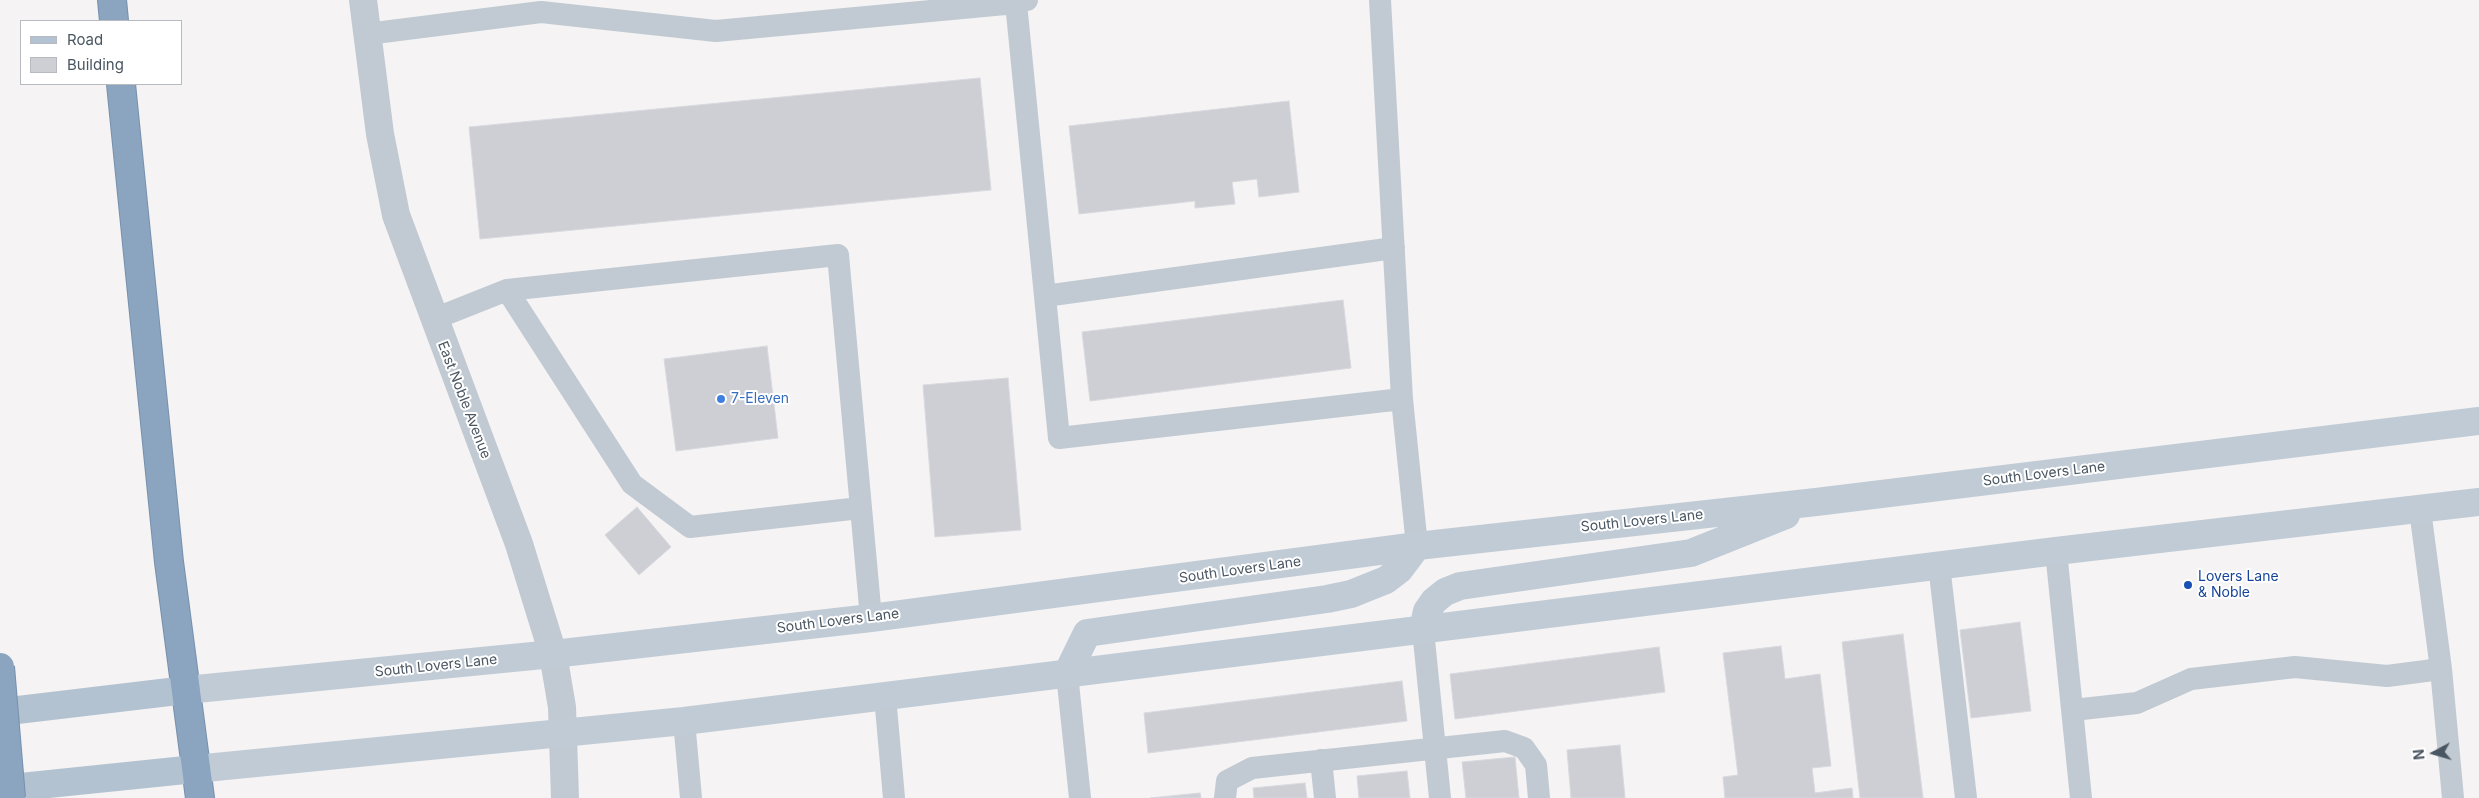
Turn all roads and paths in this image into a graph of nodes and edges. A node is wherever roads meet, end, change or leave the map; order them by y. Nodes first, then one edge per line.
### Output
1 (112, 0) edge
2 (363, 0) edge
3 (1380, 0) edge
4 (1022, 2) edge
5 (114, 20) edge
6 (368, 34) junction
7 (121, 85) edge
8 (1394, 248) junction
9 (507, 290) junction
10 (1045, 296) junction
11 (434, 319) junction
12 (1402, 398) junction
13 (2479, 421) edge
14 (1816, 502) junction
15 (2479, 502) edge
16 (860, 508) junction
17 (2420, 510) junction
18 (1417, 546) junction
19 (2056, 551) junction
20 (1939, 565) junction
21 (871, 618) junction
22 (1423, 630) junction
23 (554, 654) junction
24 (0, 667) edge
25 (2441, 669) junction
26 (1067, 674) junction
27 (186, 690) junction
28 (885, 696) junction
29 (2073, 710) junction
30 (0, 712) edge
31 (684, 721) junction
32 (564, 733) junction
33 (1436, 747) junction
34 (1321, 760) junction
35 (195, 769) junction
36 (0, 789) edge
37 (11, 798) edge
38 (200, 798) edge
39 (565, 798) edge
40 (691, 798) edge
41 (894, 798) edge
42 (1080, 798) edge
43 (1225, 798) edge
44 (1325, 798) edge
45 (1440, 798) edge
46 (1539, 798) edge
47 (1966, 798) edge
48 (2082, 798) edge
49 (2453, 798) edge

1 - 5 highway
2 - 6 street, East Noble Avenue
3 - 8 lane
4 - 6 lane
4 - 10 lane
6 - 11 street, East Noble Avenue
7 - 27 highway
8 - 10 lane
8 - 12 lane
9 - 11 lane
9 - 16 lane
9 - 16 lane
10 - 12 lane
11 - 23 street, East Noble Avenue
12 - 18 lane
13 - 14 main road, South Lovers Lane
14 - 18 main road, South Lovers Lane
14 - 22 main road
15 - 17 main road
16 - 21 lane
17 - 19 main road
17 - 25 lane
18 - 21 main road, South Lovers Lane
18 - 26 main road
19 - 20 main road
19 - 29 lane
20 - 22 main road
20 - 47 lane
21 - 23 main road, South Lovers Lane
22 - 26 main road
22 - 33 lane
23 - 27 main road, South Lovers Lane
23 - 32 street, East Noble Avenue
24 - 37 highway, bridge
25 - 29 lane
25 - 49 lane
26 - 28 main road
26 - 42 lane
27 - 30 main road, South Lovers Lane
27 - 35 highway
28 - 31 main road
28 - 41 lane
29 - 48 lane
31 - 32 main road
31 - 40 lane
32 - 35 main road
32 - 39 street, East Noble Avenue
33 - 34 lane
33 - 45 lane
33 - 46 lane
34 - 43 lane
34 - 44 lane
35 - 36 main road
35 - 38 highway

